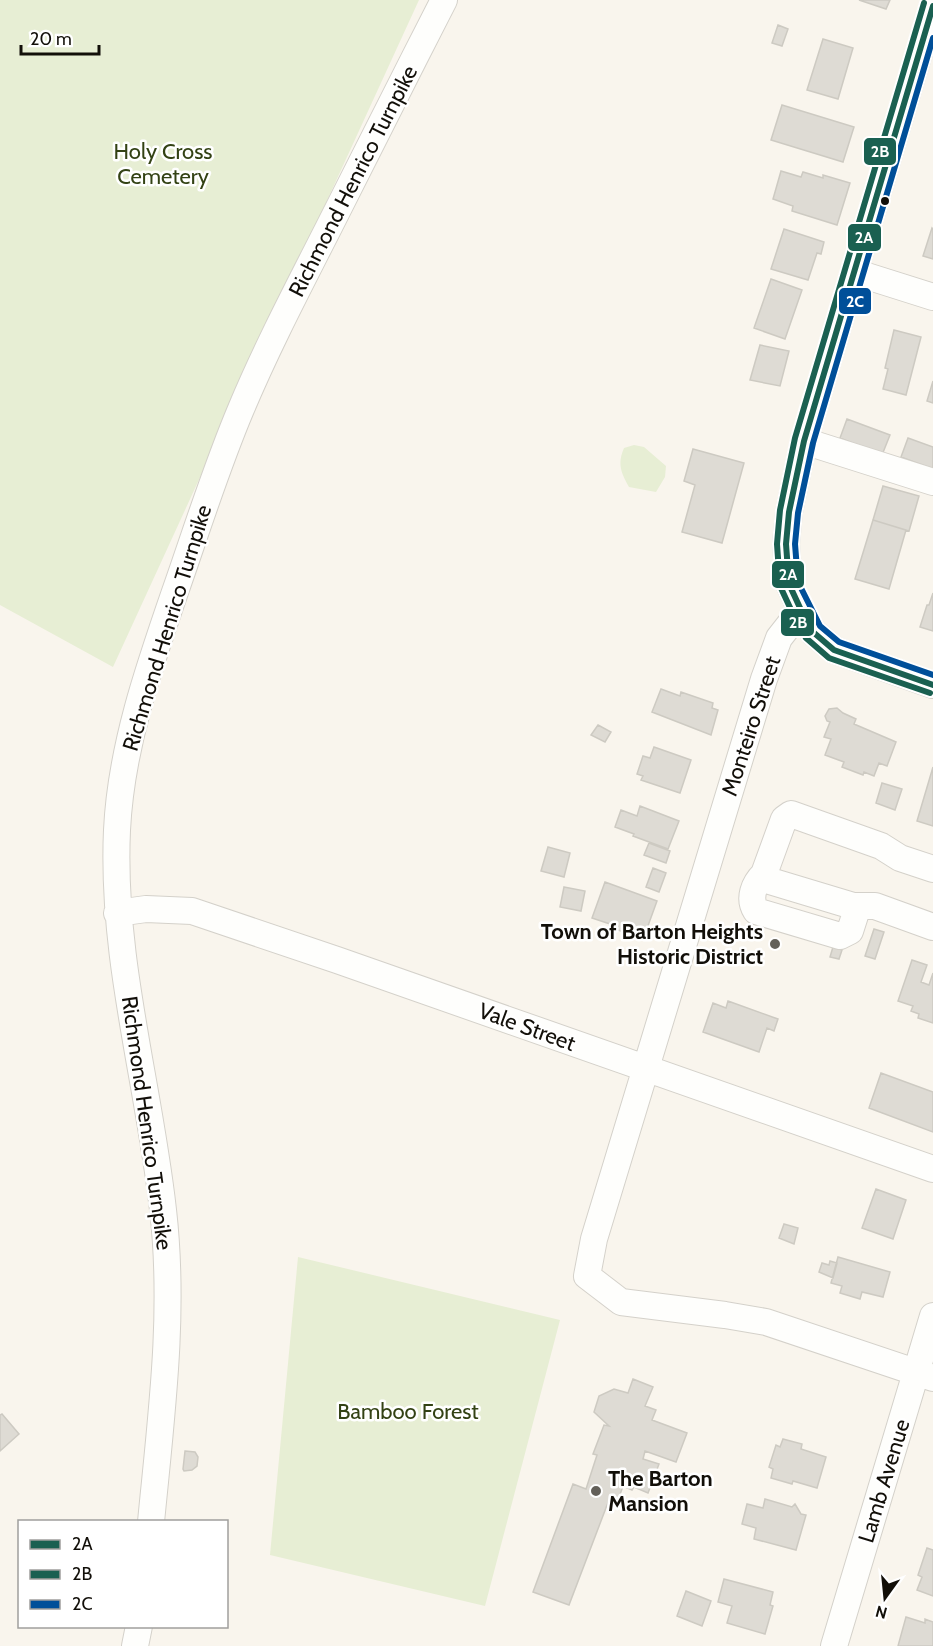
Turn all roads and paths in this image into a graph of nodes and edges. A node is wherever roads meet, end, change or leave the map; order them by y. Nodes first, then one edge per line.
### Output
1 (444, 0) edge
2 (933, 6) edge
3 (854, 272) junction
4 (933, 297) edge
5 (804, 441) junction
6 (933, 482) edge
7 (801, 610) junction
8 (933, 685) edge
9 (933, 869) edge
10 (764, 874) junction
11 (867, 906) junction
12 (117, 913) junction
13 (933, 927) edge
14 (645, 1069) junction
15 (933, 1169) edge
16 (933, 1316) edge
17 (925, 1376) edge
18 (151, 1520) edge
19 (139, 1628) edge
20 (135, 1646) edge
21 (834, 1646) edge

1 - 12 street, Richmond Henrico Turnpike
2 - 3 street
3 - 4 street
3 - 5 street
5 - 6 street
5 - 7 street
7 - 8 street
7 - 14 street, Monteiro Street
9 - 10 street
10 - 11 street
10 - 11 street
11 - 13 street
12 - 14 street, Vale Street
12 - 18 street, Richmond Henrico Turnpike
14 - 15 street, Vale Street
14 - 17 street, Monteiro Street
16 - 17 street, Lamb Avenue
17 - 21 street, Lamb Avenue
19 - 20 street

